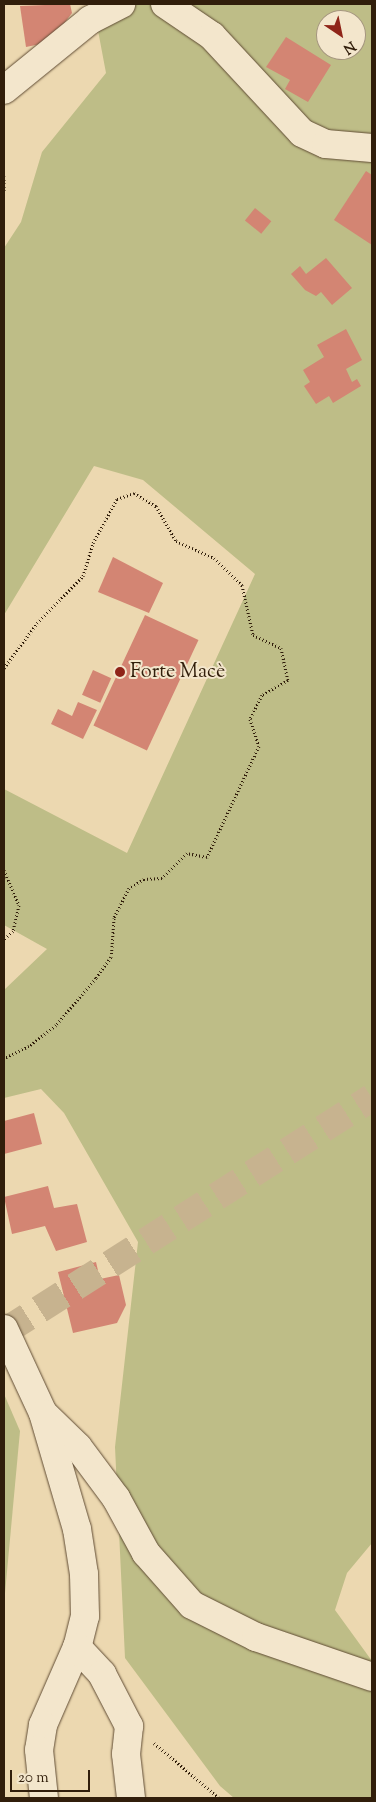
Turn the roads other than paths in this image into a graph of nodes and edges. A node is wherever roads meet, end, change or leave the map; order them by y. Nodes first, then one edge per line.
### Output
1 (121, 4) edge
2 (165, 4) edge
3 (4, 90) edge
4 (372, 148) edge
5 (4, 1329) edge
6 (43, 1413) junction
7 (77, 1647) junction
8 (372, 1676) edge
9 (44, 1798) edge
10 (131, 1798) edge

1 - 3 street
2 - 4 street
5 - 6 street
6 - 7 street
6 - 8 street
7 - 9 street
7 - 10 street

